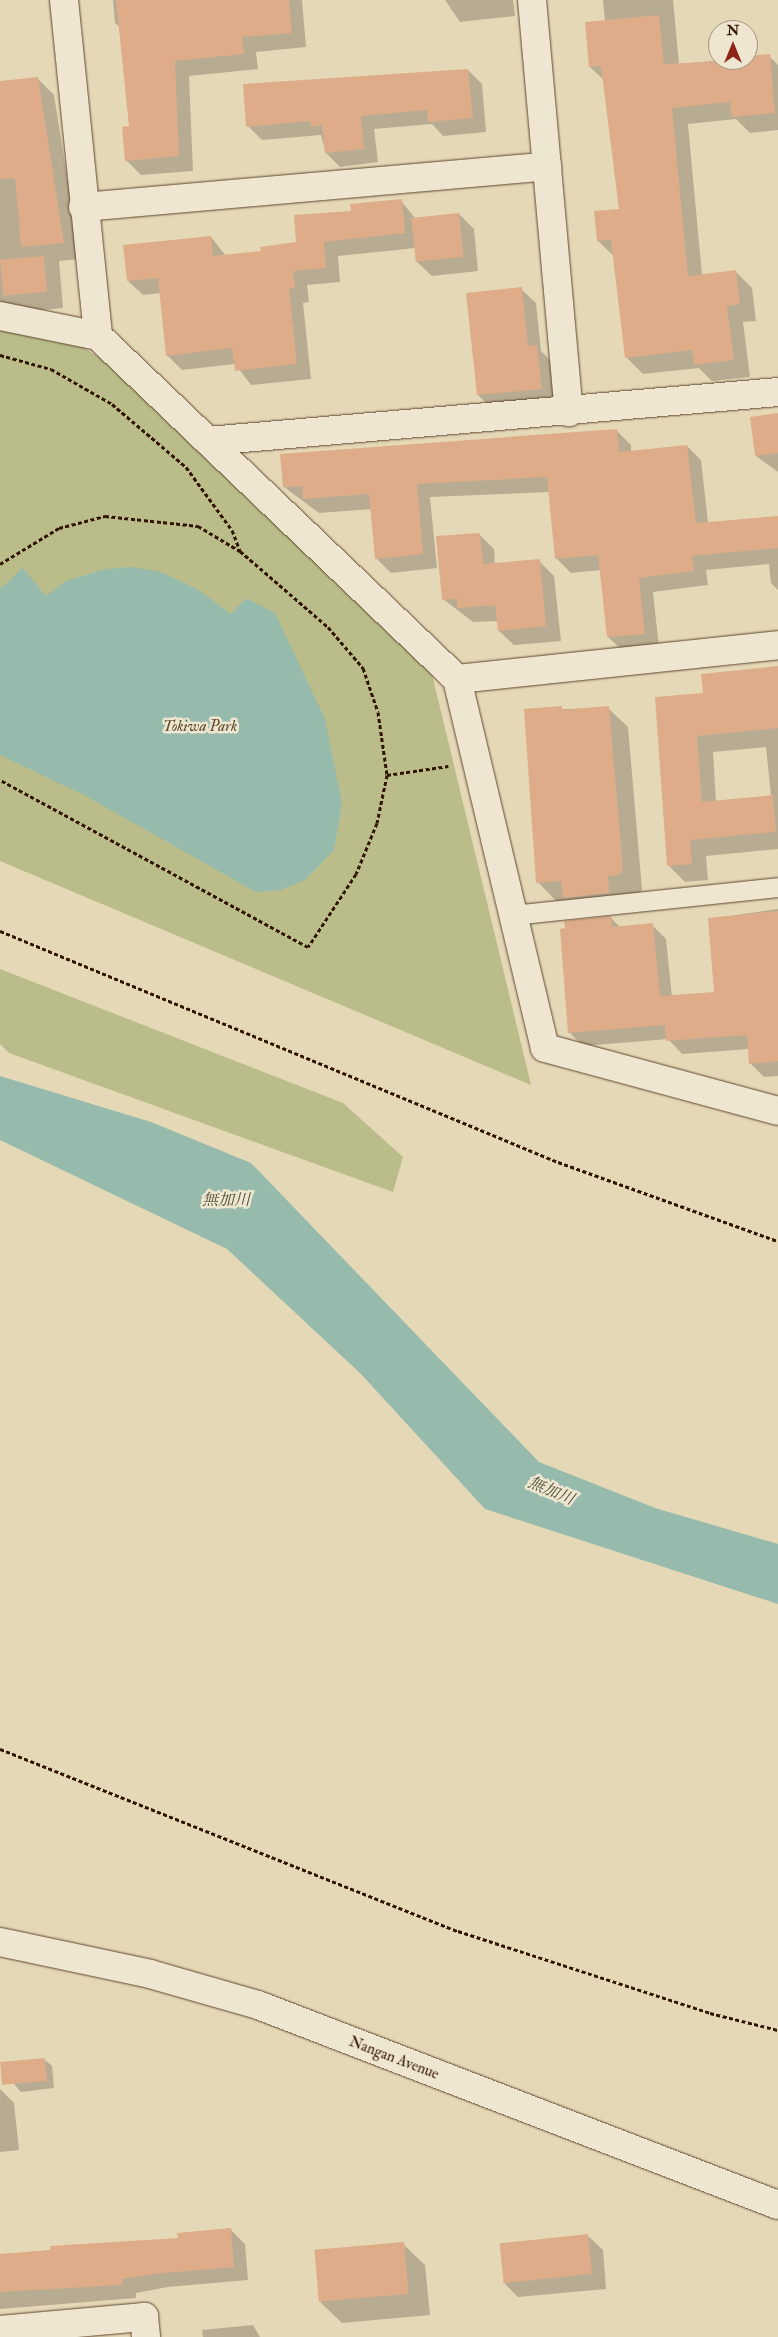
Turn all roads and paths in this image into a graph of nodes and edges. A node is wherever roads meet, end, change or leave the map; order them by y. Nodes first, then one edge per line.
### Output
1 (64, 0) edge
2 (532, 0) edge
3 (548, 166) junction
4 (83, 207) junction
5 (0, 316) edge
6 (98, 336) junction
7 (0, 355) edge
8 (778, 392) edge
9 (569, 412) junction
10 (208, 441) junction
11 (240, 551) junction
12 (0, 564) edge
13 (778, 645) edge
14 (457, 679) junction
15 (473, 762) junction
16 (387, 775) junction
17 (0, 780) edge
18 (778, 887) edge
19 (512, 915) junction
20 (0, 931) edge
21 (778, 1111) edge
22 (778, 1241) edge
23 (0, 1749) edge
24 (0, 1942) edge
25 (778, 2030) edge
26 (778, 2205) edge
27 (0, 2330) edge
28 (146, 2337) edge

1 - 4 street
2 - 3 street
3 - 4 street
3 - 9 street
4 - 6 street
5 - 6 street
6 - 10 street
7 - 11 path
8 - 9 street
9 - 10 street
10 - 14 street
11 - 12 path
11 - 16 path
13 - 14 street
14 - 15 street
15 - 16 path
15 - 19 street
16 - 17 path
18 - 19 lane
19 - 21 street
20 - 22 path
23 - 25 path
24 - 26 street, Nangan Avenue
27 - 28 street

